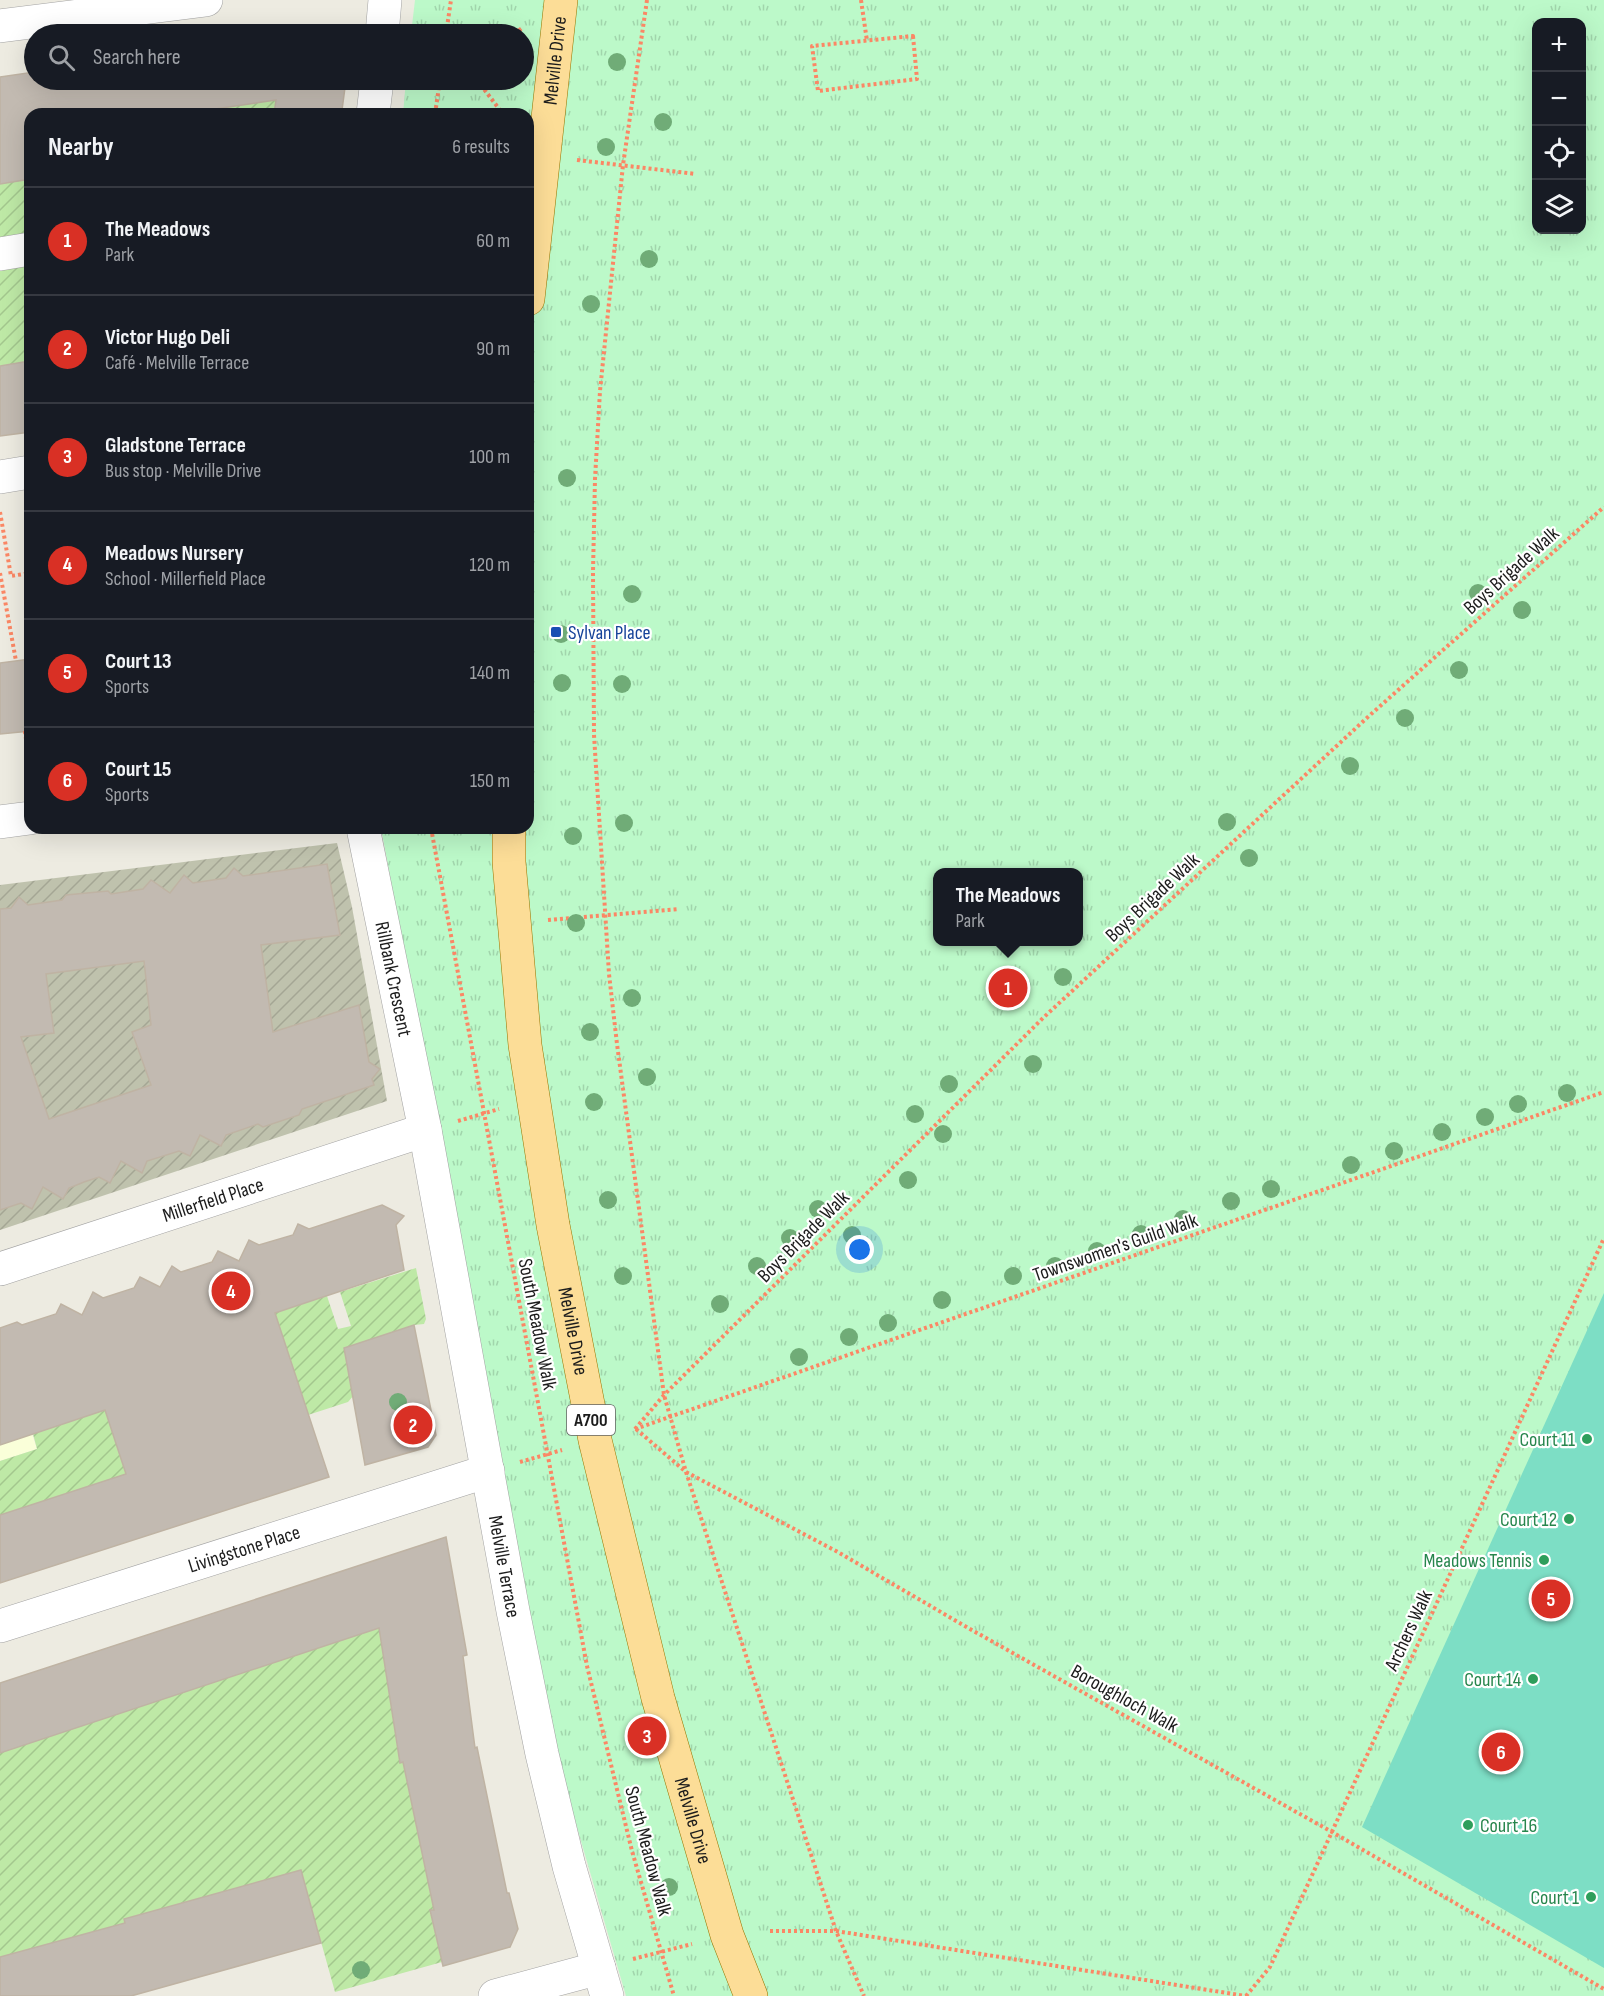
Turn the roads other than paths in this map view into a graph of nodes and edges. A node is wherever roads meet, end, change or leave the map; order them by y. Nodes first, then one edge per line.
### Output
1 (206, 0) edge
2 (386, 0) edge
3 (561, 0) edge
4 (383, 24) edge
5 (0, 26) edge
6 (376, 90) edge
7 (374, 108) edge
8 (534, 245) edge
9 (24, 250) edge
10 (0, 254) edge
11 (24, 473) edge
12 (0, 477) edge
13 (24, 819) edge
14 (0, 822) edge
15 (365, 834) edge
16 (509, 834) edge
17 (438, 1126) junction
18 (0, 1269) edge
19 (488, 1471) junction
20 (0, 1626) edge
21 (611, 1975) edge
22 (495, 1996) edge
23 (751, 1996) edge

1 - 5 street
2 - 4 street
3 - 8 main road, Melville Drive
6 - 7 street
9 - 10 street
11 - 12 street
13 - 14 street
15 - 17 street, Rillbank Crescent
16 - 23 main road, Melville Drive / A700
17 - 18 street, Millerfield Place
17 - 19 street, Melville Terrace
19 - 20 street, Livingstone Place
19 - 21 street, Melville Terrace
21 - 22 street

